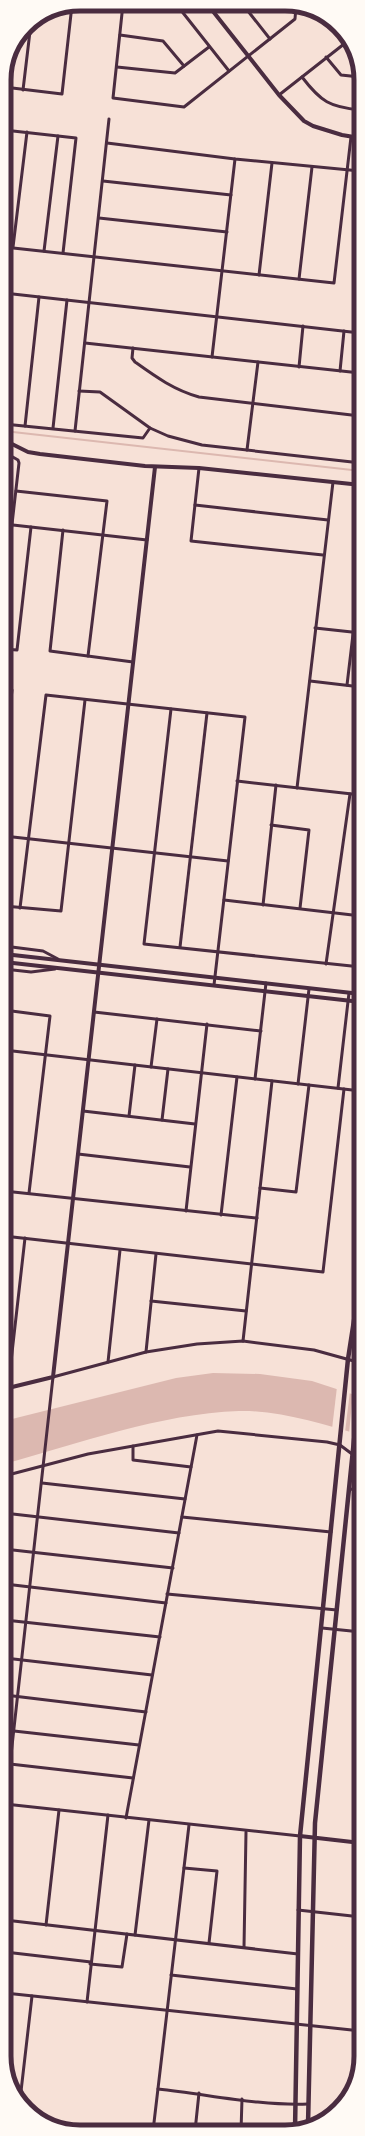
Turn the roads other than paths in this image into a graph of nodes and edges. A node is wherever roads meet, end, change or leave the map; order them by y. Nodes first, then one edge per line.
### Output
1 (122, 11) edge
2 (181, 11) edge
3 (213, 11) edge
4 (248, 11) edge
5 (71, 12) edge
6 (296, 12) edge
7 (30, 33) edge
8 (120, 35) junction
9 (270, 39) junction
10 (344, 44) edge
11 (208, 47) junction
12 (248, 56) junction
13 (326, 58) junction
14 (184, 66) junction
15 (117, 67) junction
16 (229, 71) junction
17 (354, 76) edge
18 (302, 77) junction
19 (11, 89) edge
20 (23, 90) junction
21 (279, 95) junction
22 (354, 109) edge
23 (109, 120) dead end
24 (11, 131) edge
25 (27, 132) junction
26 (58, 136) junction
27 (351, 137) junction
28 (354, 137) edge
29 (107, 143) junction
30 (236, 159) junction
31 (272, 163) junction
32 (312, 167) junction
33 (347, 170) junction
34 (354, 171) edge
35 (103, 181) junction
36 (230, 195) junction
37 (99, 218) junction
38 (226, 232) junction
39 (13, 248) joint
40 (44, 251) junction
41 (63, 253) junction
42 (95, 256) junction
43 (222, 271) junction
44 (259, 275) junction
45 (299, 279) junction
46 (11, 294) edge
47 (39, 297) junction
48 (67, 300) junction
49 (89, 302) junction
50 (217, 316) junction
51 (303, 326) junction
52 (344, 331) junction
53 (354, 332) edge
54 (85, 343) junction
55 (133, 348) junction
56 (212, 357) junction
57 (258, 362) junction
58 (299, 366) junction
59 (340, 371) junction
60 (354, 372) edge
61 (79, 391) junction
62 (253, 403) junction
63 (354, 415) edge
64 (11, 425) edge
65 (25, 426) junction
66 (54, 428) junction
67 (150, 428) junction
68 (75, 431) junction
69 (11, 444) edge
70 (247, 450) junction
71 (11, 456) edge
72 (354, 462) edge
73 (155, 467) junction
74 (199, 468) junction
75 (332, 482) junction
76 (354, 484) edge
77 (16, 491) junction
78 (195, 505) junction
79 (328, 520) junction
80 (12, 524) junction
81 (31, 527) junction
82 (63, 530) junction
83 (11, 533) edge
84 (102, 535) junction
85 (147, 540) junction
86 (323, 555) junction
87 (354, 623) edge
88 (315, 628) junction
89 (353, 632) junction
90 (11, 650) edge
91 (88, 656) junction
92 (133, 662) junction
93 (310, 682) junction
94 (347, 685) junction
95 (354, 686) edge
96 (85, 700) junction
97 (129, 704) junction
98 (170, 709) junction
99 (207, 713) junction
100 (237, 781) junction
101 (276, 785) junction
102 (297, 788) junction
103 (350, 794) junction
104 (354, 794) edge
105 (271, 825) junction
106 (11, 836) edge
107 (29, 839) junction
108 (69, 843) junction
109 (113, 848) junction
110 (154, 853) junction
111 (190, 856) junction
112 (228, 861) junction
113 (224, 900) junction
114 (263, 905) junction
115 (11, 907) edge
116 (20, 908) junction
117 (300, 908) junction
118 (334, 913) junction
119 (354, 915) edge
120 (11, 947) edge
121 (180, 947) junction
122 (219, 952) junction
123 (11, 955) edge
124 (60, 960) junction
125 (11, 963) edge
126 (100, 964) junction
127 (326, 964) junction
128 (354, 967) edge
129 (56, 968) junction
130 (11, 970) edge
131 (99, 973) junction
132 (216, 978) junction
133 (266, 983) junction
134 (214, 985) junction
135 (309, 989) junction
136 (265, 991) junction
137 (349, 993) junction
138 (354, 993) edge
139 (308, 997) junction
140 (348, 1001) junction
141 (354, 1001) edge
142 (11, 1011) edge
143 (94, 1012) junction
144 (157, 1019) junction
145 (207, 1024) junction
146 (261, 1031) junction
147 (11, 1051) edge
148 (45, 1055) junction
149 (89, 1060) junction
150 (135, 1065) junction
151 (152, 1067) junction
152 (168, 1069) junction
153 (201, 1072) junction
154 (237, 1077) junction
155 (255, 1079) junction
156 (272, 1081) junction
157 (298, 1084) junction
158 (309, 1085) junction
159 (338, 1088) junction
160 (344, 1089) junction
161 (354, 1090) edge
162 (83, 1111) junction
163 (129, 1116) junction
164 (162, 1120) junction
165 (195, 1124) junction
166 (78, 1154) junction
167 (190, 1167) junction
168 (260, 1188) junction
169 (11, 1192) edge
170 (29, 1193) junction
171 (73, 1198) junction
172 (186, 1211) junction
173 (221, 1215) junction
174 (257, 1218) junction
175 (11, 1237) edge
176 (25, 1238) junction
177 (68, 1243) junction
178 (120, 1250) junction
179 (156, 1254) junction
180 (252, 1264) junction
181 (151, 1301) junction
182 (246, 1311) junction
183 (354, 1320) edge
184 (243, 1341) junction
185 (11, 1349) edge
186 (146, 1352) junction
187 (348, 1359) junction
188 (354, 1361) edge
189 (108, 1362) junction
190 (53, 1377) junction
191 (11, 1387) edge
192 (354, 1434) edge
193 (197, 1435) junction
194 (133, 1446) junction
195 (340, 1446) junction
196 (352, 1454) junction
197 (43, 1466) junction
198 (191, 1467) junction
199 (11, 1474) edge
200 (42, 1483) junction
201 (349, 1489) junction
202 (354, 1489) edge
203 (185, 1499) junction
204 (11, 1514) edge
205 (37, 1517) junction
206 (182, 1517) junction
207 (331, 1532) junction
208 (179, 1533) junction
209 (11, 1550) edge
210 (34, 1552) junction
211 (172, 1568) junction
212 (11, 1585) edge
213 (29, 1587) junction
214 (167, 1594) junction
215 (166, 1603) junction
216 (324, 1609) junction
217 (337, 1610) junction
218 (11, 1621) edge
219 (26, 1622) junction
220 (322, 1628) junction
221 (335, 1629) junction
222 (354, 1631) edge
223 (160, 1637) junction
224 (11, 1659) edge
225 (22, 1660) junction
226 (152, 1675) junction
227 (11, 1696) edge
228 (18, 1696) junction
229 (146, 1712) junction
230 (13, 1731) junction
231 (139, 1745) junction
232 (11, 1748) edge
233 (11, 1765) edge
234 (134, 1778) junction
235 (11, 1805) edge
236 (59, 1810) junction
237 (108, 1815) junction
238 (126, 1818) junction
239 (149, 1820) junction
240 (189, 1825) junction
241 (246, 1832) junction
242 (300, 1836) junction
243 (314, 1838) junction
244 (354, 1842) edge
245 (184, 1868) junction
246 (298, 1910) junction
247 (313, 1911) junction
248 (354, 1916) edge
249 (11, 1921) edge
250 (46, 1924) junction
251 (94, 1930) junction
252 (126, 1934) junction
253 (135, 1934) junction
254 (175, 1939) junction
255 (209, 1943) junction
256 (244, 1947) junction
257 (11, 1953) edge
258 (298, 1954) junction
259 (91, 1963) junction
260 (171, 1975) junction
261 (297, 1988) junction
262 (11, 1994) edge
263 (32, 1996) junction
264 (87, 2002) junction
265 (167, 2012) junction
266 (296, 2026) junction
267 (310, 2027) junction
268 (354, 2030) edge
269 (158, 2089) junction
270 (21, 2092) edge
271 (200, 2093) junction
272 (242, 2099) junction
273 (295, 2104) junction
274 (308, 2104) junction
275 (308, 2121) edge
276 (294, 2124) edge
277 (154, 2125) edge
278 (196, 2125) edge
279 (241, 2125) edge

1 - 8 street
2 - 11 street
3 - 12 street
4 - 9 street
5 - 20 street
6 - 9 street
7 - 20 street
8 - 14 street
8 - 15 street
9 - 12 street
10 - 13 street
11 - 14 street
11 - 16 street
12 - 16 street
12 - 21 street
13 - 17 street
13 - 18 street
14 - 15 street
15 - 16 street
18 - 21 street
18 - 22 street
19 - 20 street
21 - 27 street
23 - 29 street
24 - 25 street
25 - 26 street
25 - 39 street
26 - 40 street
26 - 41 street
27 - 28 street
27 - 33 street
29 - 30 street
29 - 35 street
30 - 31 street
30 - 36 street
31 - 32 street
31 - 44 street
32 - 33 street
32 - 45 street
33 - 34 street
33 - 45 street
35 - 36 street
35 - 37 street
36 - 38 street
37 - 38 street
37 - 42 street
38 - 43 street
39 - 40 street
40 - 41 street
41 - 42 street
42 - 43 street
42 - 49 street
43 - 44 street
43 - 50 street
44 - 45 street
46 - 47 street
47 - 48 street
47 - 65 street
48 - 49 street
48 - 66 street
49 - 50 street
49 - 54 street
50 - 51 street
50 - 56 street
51 - 52 street
51 - 58 street
52 - 53 street
52 - 59 street
54 - 55 street
54 - 61 street
55 - 56 street
55 - 62 street
56 - 57 street
57 - 58 street
57 - 62 street
58 - 59 street
59 - 60 street
61 - 67 street
61 - 68 street
62 - 63 street
62 - 70 street
64 - 65 street
65 - 66 street
66 - 68 street
67 - 68 street
67 - 70 street
69 - 73 street
70 - 72 street
71 - 77 street
73 - 74 street
73 - 85 street
74 - 75 street
74 - 78 street
75 - 76 street
75 - 79 street
77 - 80 street
77 - 84 street
78 - 79 street
78 - 86 street
79 - 86 street
80 - 81 street
80 - 83 street
81 - 82 street
81 - 90 street
82 - 84 street
82 - 91 street
84 - 85 street
84 - 91 street
85 - 92 street
86 - 88 street
87 - 89 street
88 - 89 street
88 - 93 street
89 - 94 street
91 - 92 street
92 - 97 street
93 - 94 street
93 - 102 street
94 - 95 street
96 - 97 street
96 - 107 street
96 - 108 street
97 - 98 street
97 - 109 street
98 - 99 street
98 - 110 street
99 - 100 street
99 - 111 street
100 - 101 street
100 - 112 street
101 - 102 street
101 - 105 street
102 - 103 street
103 - 104 street
103 - 118 street
105 - 114 street
105 - 117 street
106 - 107 street
107 - 108 street
107 - 116 street
108 - 109 street
108 - 116 street
109 - 110 street
109 - 126 street
110 - 111 street
110 - 121 street
111 - 112 street
111 - 121 street
112 - 113 street
113 - 114 street
113 - 122 street
114 - 117 street
115 - 116 street
117 - 118 street
118 - 119 street
118 - 127 street
120 - 124 street
121 - 122 street
122 - 127 street
122 - 132 street
123 - 124 street
124 - 126 street
125 - 129 street
126 - 131 street
126 - 132 street
127 - 128 street
129 - 130 street
129 - 131 street
131 - 134 street
131 - 143 street
132 - 133 street
132 - 134 street
133 - 135 street
133 - 136 street
134 - 136 street
135 - 137 street
135 - 139 street
136 - 139 street
136 - 146 street
137 - 138 street
137 - 140 street
139 - 140 street
139 - 157 street
140 - 141 street
140 - 159 street
142 - 148 street
143 - 144 street
143 - 149 street
144 - 145 street
144 - 151 street
145 - 146 street
145 - 153 street
146 - 155 street
147 - 148 street
148 - 149 street
148 - 170 street
149 - 150 street
149 - 162 street
150 - 151 street
150 - 163 street
151 - 152 street
152 - 153 street
152 - 164 street
153 - 154 street
153 - 165 street
154 - 155 street
154 - 173 street
155 - 156 street
156 - 157 street
156 - 168 street
157 - 158 street
158 - 159 street
158 - 168 street
159 - 160 street
160 - 161 street
160 - 180 street
162 - 163 street
162 - 166 street
163 - 164 street
164 - 165 street
165 - 167 street
166 - 167 street
166 - 171 street
167 - 172 street
168 - 174 street
169 - 170 street
170 - 171 street
171 - 172 street
171 - 177 street
172 - 173 street
173 - 174 street
174 - 180 street
175 - 176 street
176 - 177 street
176 - 185 street
177 - 178 street
177 - 190 street
178 - 179 street
178 - 189 street
179 - 180 street
179 - 181 street
180 - 182 street
181 - 182 street
181 - 186 street
182 - 184 street
183 - 187 main road
184 - 186 street
184 - 187 street
186 - 189 street
187 - 188 street
187 - 195 main road
189 - 190 street
190 - 191 street
190 - 197 street
192 - 196 main road
193 - 194 street
193 - 195 street
193 - 198 street
194 - 197 street
194 - 198 street
195 - 196 street
195 - 207 main road
196 - 201 main road
197 - 199 street
197 - 200 street
198 - 203 street
200 - 203 street
200 - 205 street
201 - 202 street
201 - 217 main road
203 - 206 street
204 - 205 street
205 - 208 street
205 - 210 street
206 - 207 street
206 - 208 street
207 - 216 main road
208 - 211 street
209 - 210 street
210 - 211 street
210 - 213 street
211 - 214 street
212 - 213 street
213 - 215 street
213 - 219 street
214 - 215 street
214 - 216 street
215 - 223 street
216 - 217 street
216 - 220 main road
217 - 221 main road
218 - 219 street
219 - 223 street
219 - 225 street
220 - 221 street
220 - 242 main road
221 - 222 street
221 - 243 main road
223 - 226 street
224 - 225 street
225 - 226 street
225 - 228 street
226 - 229 street
227 - 228 street
228 - 229 street
228 - 230 street
229 - 231 street
230 - 231 street
230 - 232 street
231 - 234 street
233 - 234 street
234 - 238 street
235 - 236 street
236 - 237 street
236 - 250 street
237 - 238 street
237 - 251 street
238 - 239 street
239 - 240 street
239 - 253 street
240 - 241 street
240 - 245 street
241 - 242 street
241 - 256 street
242 - 243 street
242 - 246 main road
243 - 244 street
243 - 247 main road
245 - 254 street
245 - 255 street
246 - 247 street
246 - 258 main road
247 - 248 street
247 - 267 main road
249 - 250 street
250 - 251 street
251 - 252 street
251 - 259 street
252 - 253 street
252 - 259 street
253 - 254 street
254 - 255 street
254 - 260 street
255 - 256 street
256 - 258 street
257 - 259 street
258 - 261 main road
259 - 264 street
260 - 261 street
260 - 265 street
261 - 266 main road
262 - 263 street
263 - 264 street
263 - 270 street
264 - 265 street
265 - 266 street
265 - 269 street
266 - 267 street
266 - 273 main road
267 - 268 street
267 - 274 main road
269 - 271 street
269 - 277 street
271 - 272 street
271 - 278 street
272 - 273 street
272 - 279 street
273 - 274 street
273 - 276 main road
274 - 275 main road

